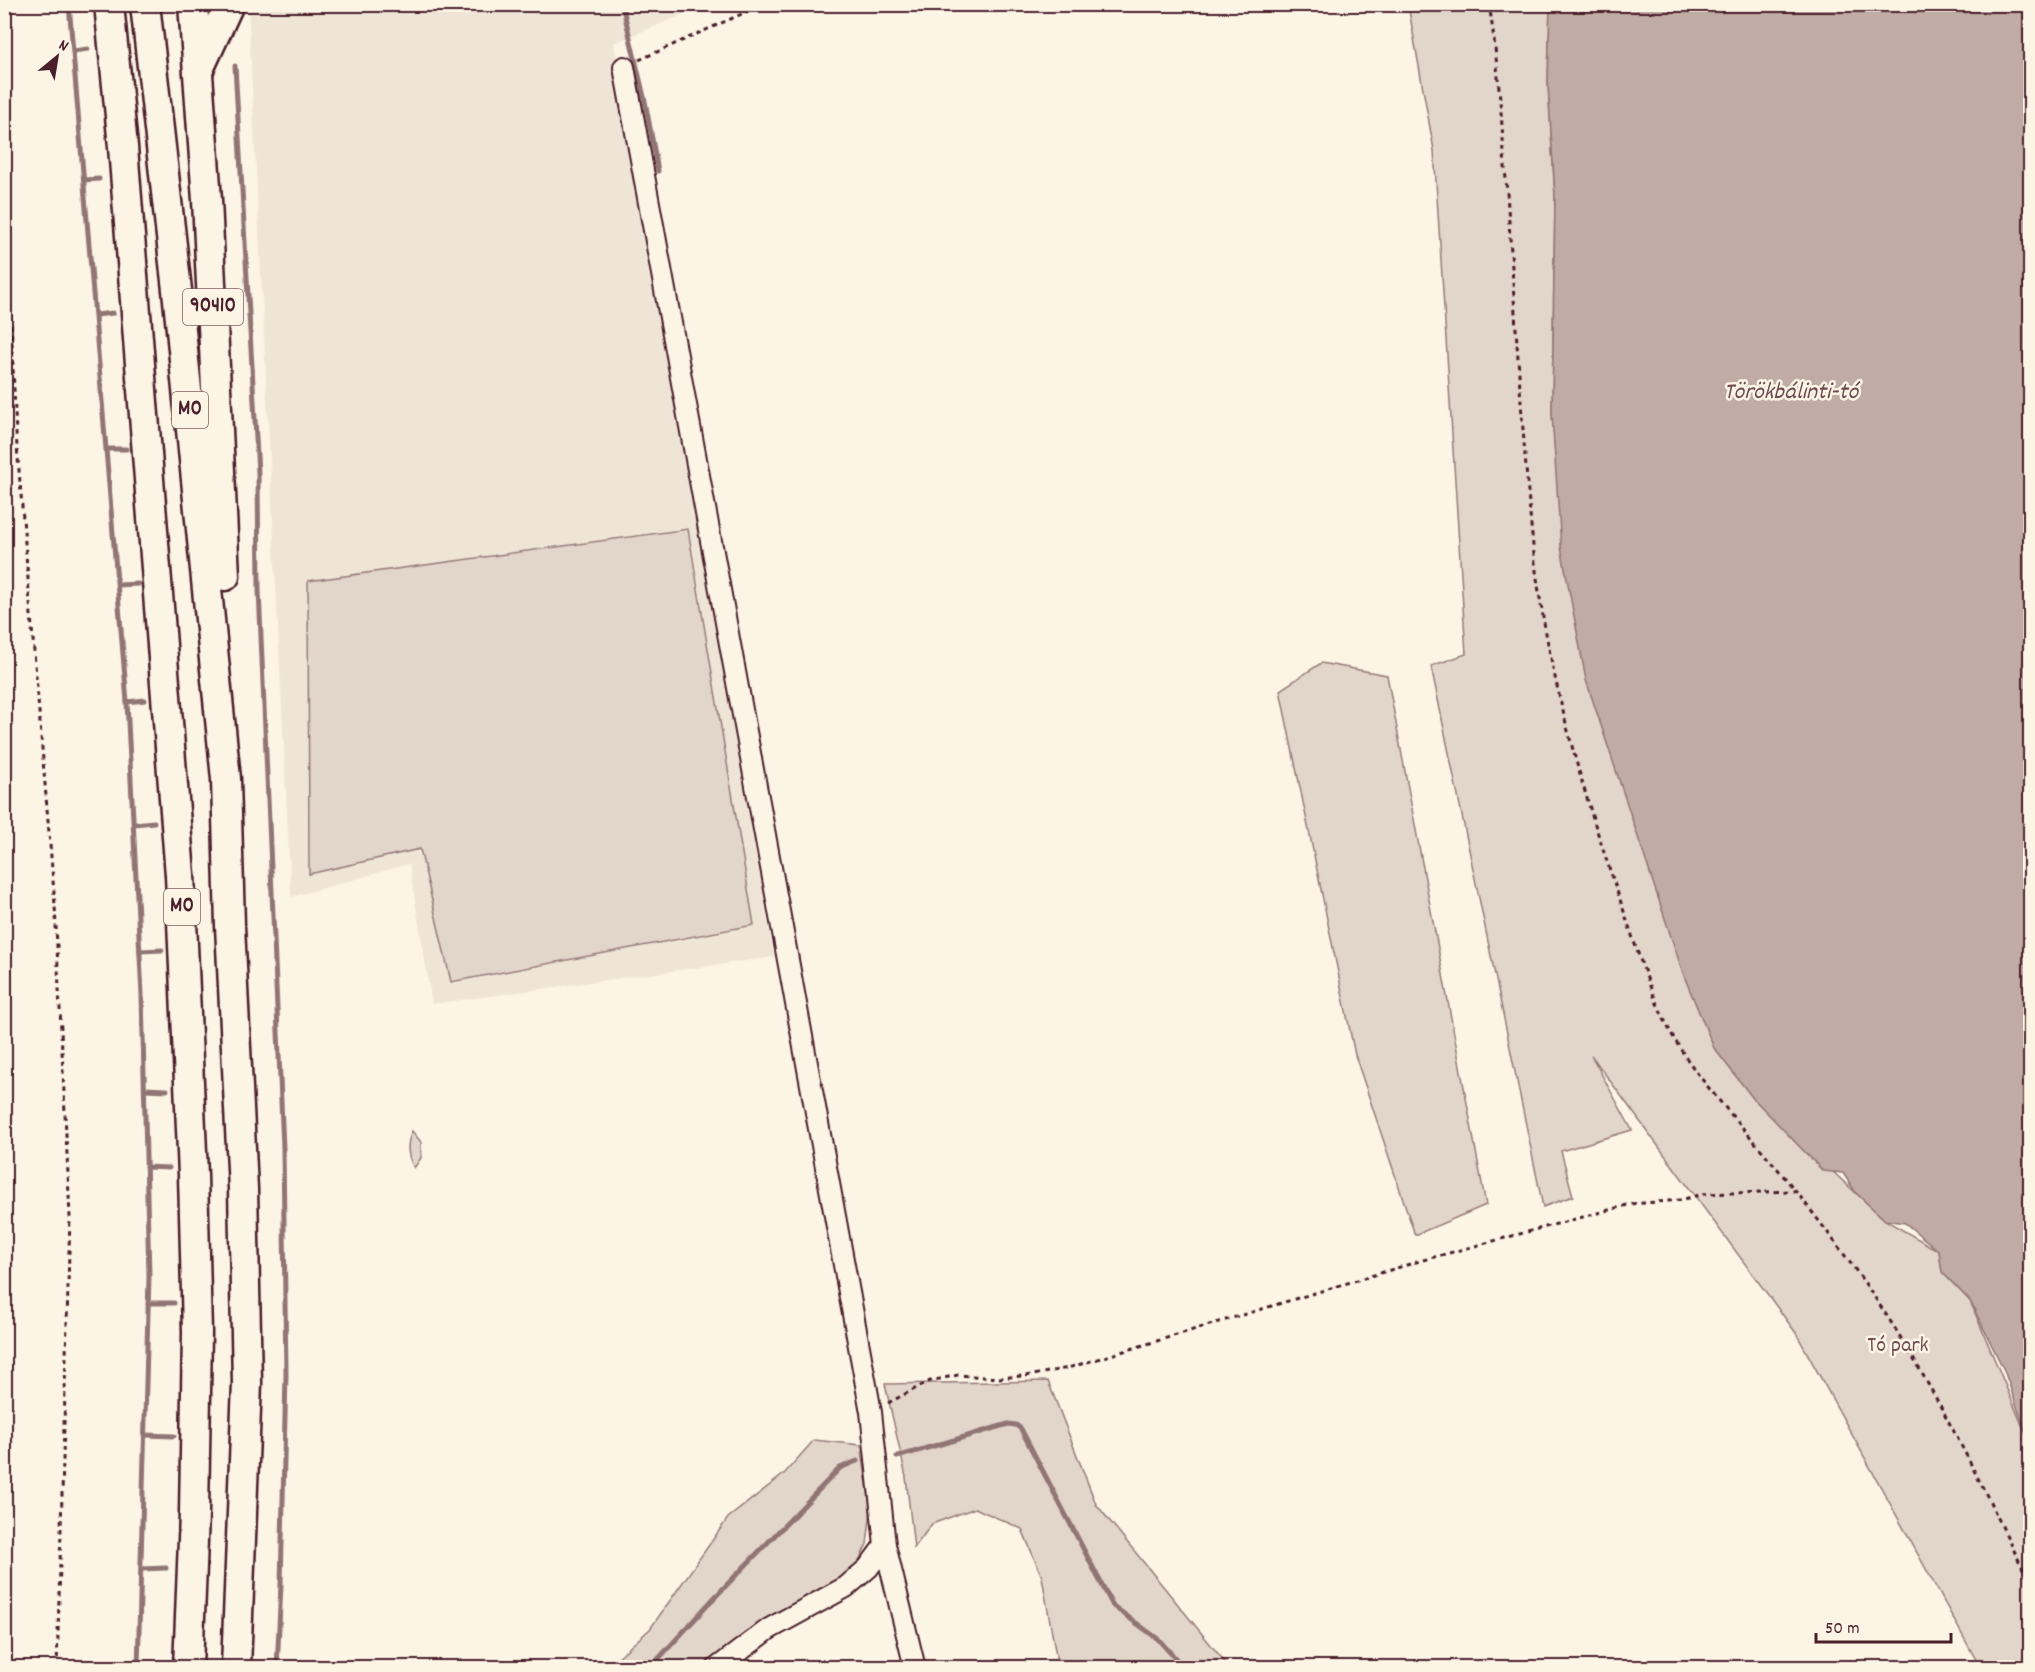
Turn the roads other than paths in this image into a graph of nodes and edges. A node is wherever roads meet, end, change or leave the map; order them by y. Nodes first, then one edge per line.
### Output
1 (109, 4) edge
2 (145, 4) edge
3 (193, 4) edge
4 (229, 4) edge
5 (632, 64) road end
6 (199, 69) junction
7 (225, 778) junction
8 (885, 1545) junction
9 (188, 1668) edge
10 (236, 1668) edge
11 (717, 1668) edge
12 (915, 1668) edge

1 - 9 highway, M0
2 - 7 highway, M0
3 - 6 highway, 90410
4 - 6 highway
5 - 8 lane
6 - 7 highway, 90410
7 - 10 highway, M0
8 - 11 lane
8 - 12 lane

